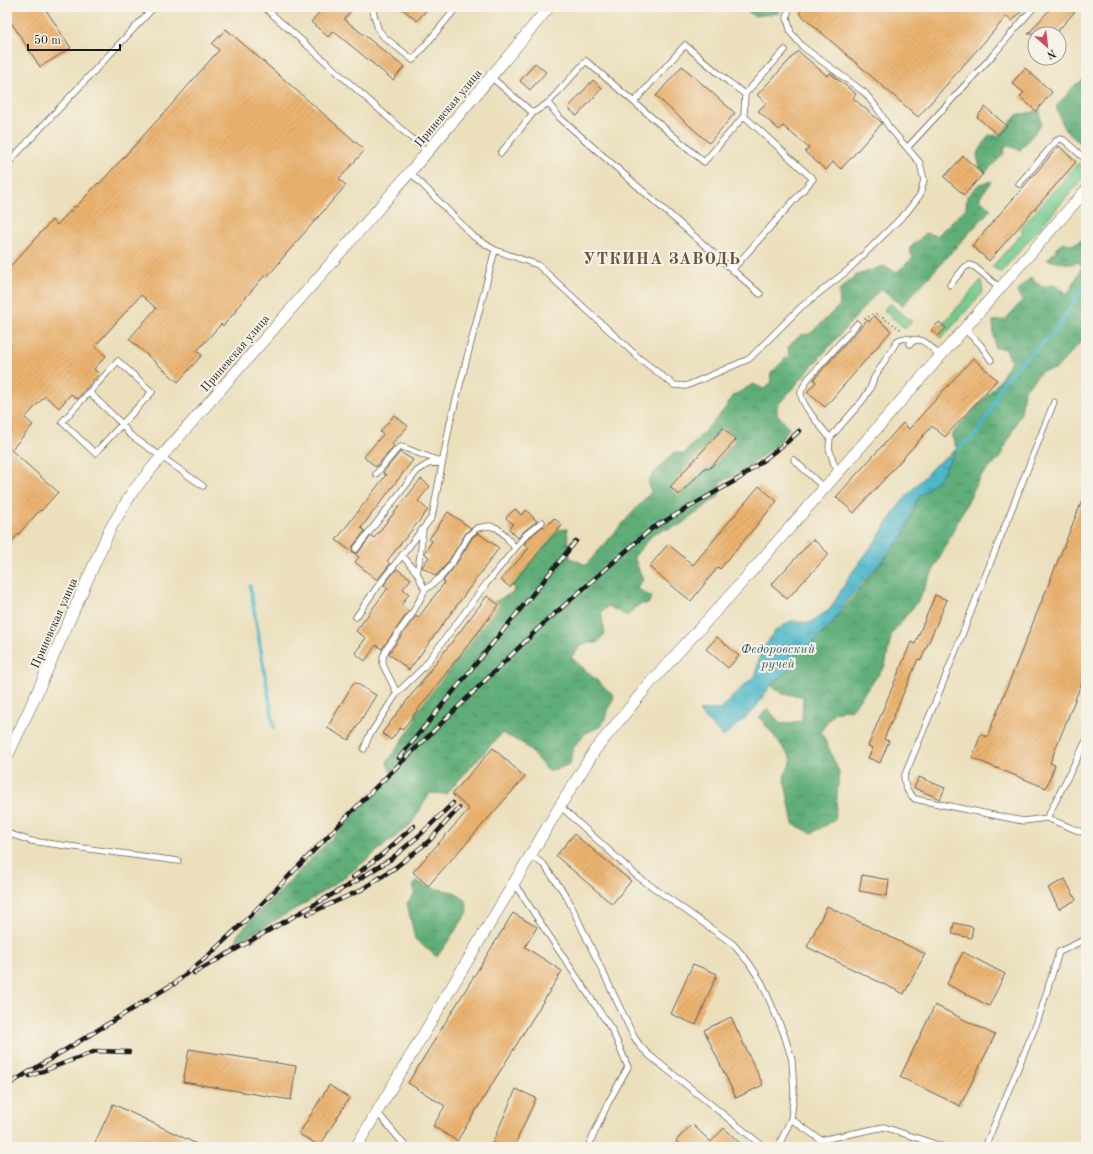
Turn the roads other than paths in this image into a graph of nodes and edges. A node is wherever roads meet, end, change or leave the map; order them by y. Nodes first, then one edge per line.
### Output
1 (154, 7) edge
2 (264, 7) edge
3 (457, 7) edge
4 (549, 7) edge
5 (789, 7) edge
6 (1034, 7) edge
7 (374, 8) edge
8 (785, 50) dead end
9 (491, 77) junction
10 (745, 94) junction
11 (634, 102) junction
12 (548, 103) junction
13 (533, 113) junction
14 (744, 116) junction
15 (907, 148) junction
16 (427, 152) junction
17 (501, 153) dead end
18 (1086, 160) edge
19 (7, 164) edge
20 (410, 172) junction
21 (1019, 184) dead end
22 (1086, 190) edge
23 (495, 250) junction
24 (732, 270) junction
25 (950, 285) dead end
26 (1000, 288) junction
27 (760, 294) dead end
28 (859, 324) road end
29 (964, 329) junction
30 (940, 356) junction
31 (991, 360) dead end
32 (89, 392) junction
33 (1054, 402) dead end
34 (122, 424) junction
35 (830, 438) junction
36 (161, 457) junction
37 (794, 460) dead end
38 (442, 462) junction
39 (839, 472) junction
40 (376, 474) dead end
41 (203, 486) dead end
42 (824, 488) junction
43 (542, 522) dead end
44 (422, 529) junction
45 (515, 548) junction
46 (356, 549) dead end
47 (402, 555) junction
48 (416, 573) junction
49 (425, 590) junction
50 (356, 617) dead end
51 (397, 693) junction
52 (1086, 741) edge
53 (364, 749) dead end
54 (7, 757) edge
55 (560, 806) junction
56 (1047, 818) junction
57 (7, 833) edge
58 (1086, 834) edge
59 (531, 855) junction
60 (178, 861) dead end
61 (514, 883) junction
62 (1086, 939) edge
63 (377, 1112) junction
64 (791, 1119) junction
65 (356, 1147) edge
66 (406, 1147) edge
67 (588, 1147) edge
68 (764, 1147) edge
69 (778, 1147) edge
70 (944, 1147) edge
71 (985, 1147) edge

1 - 19 lane
2 - 16 lane
3 - 7 lane
4 - 9 street, Приневская улица
5 - 15 lane
6 - 15 lane
8 - 10 lane
9 - 13 lane
9 - 16 street, Приневская улица
10 - 11 lane
10 - 14 lane
11 - 12 lane
11 - 14 lane
12 - 13 lane
12 - 24 lane
13 - 17 lane
14 - 24 lane
15 - 23 lane
16 - 20 street, Приневская улица
18 - 21 lane
20 - 23 lane
20 - 36 street, Приневская улица
22 - 26 street
23 - 38 lane
24 - 27 lane
25 - 26 lane
26 - 29 street
28 - 35 lane
29 - 30 street
29 - 31 lane
30 - 35 lane
30 - 39 street
32 - 34 lane
32 - 34 lane
32 - 34 lane
33 - 56 lane
34 - 36 lane
35 - 39 lane
36 - 41 lane
36 - 54 street, Приневская улица
37 - 42 lane
38 - 40 lane
38 - 44 lane
38 - 46 lane
39 - 42 street
42 - 55 street
43 - 45 lane
44 - 47 lane
44 - 48 lane
45 - 49 lane
45 - 51 lane
47 - 48 lane
47 - 50 lane
48 - 49 lane
49 - 51 lane
51 - 53 lane
52 - 56 lane
55 - 59 street
55 - 64 lane
56 - 58 lane
57 - 60 lane
59 - 61 street
59 - 68 lane
61 - 63 street
61 - 67 lane
62 - 71 lane
63 - 65 street
63 - 66 lane
64 - 69 lane
64 - 70 lane

